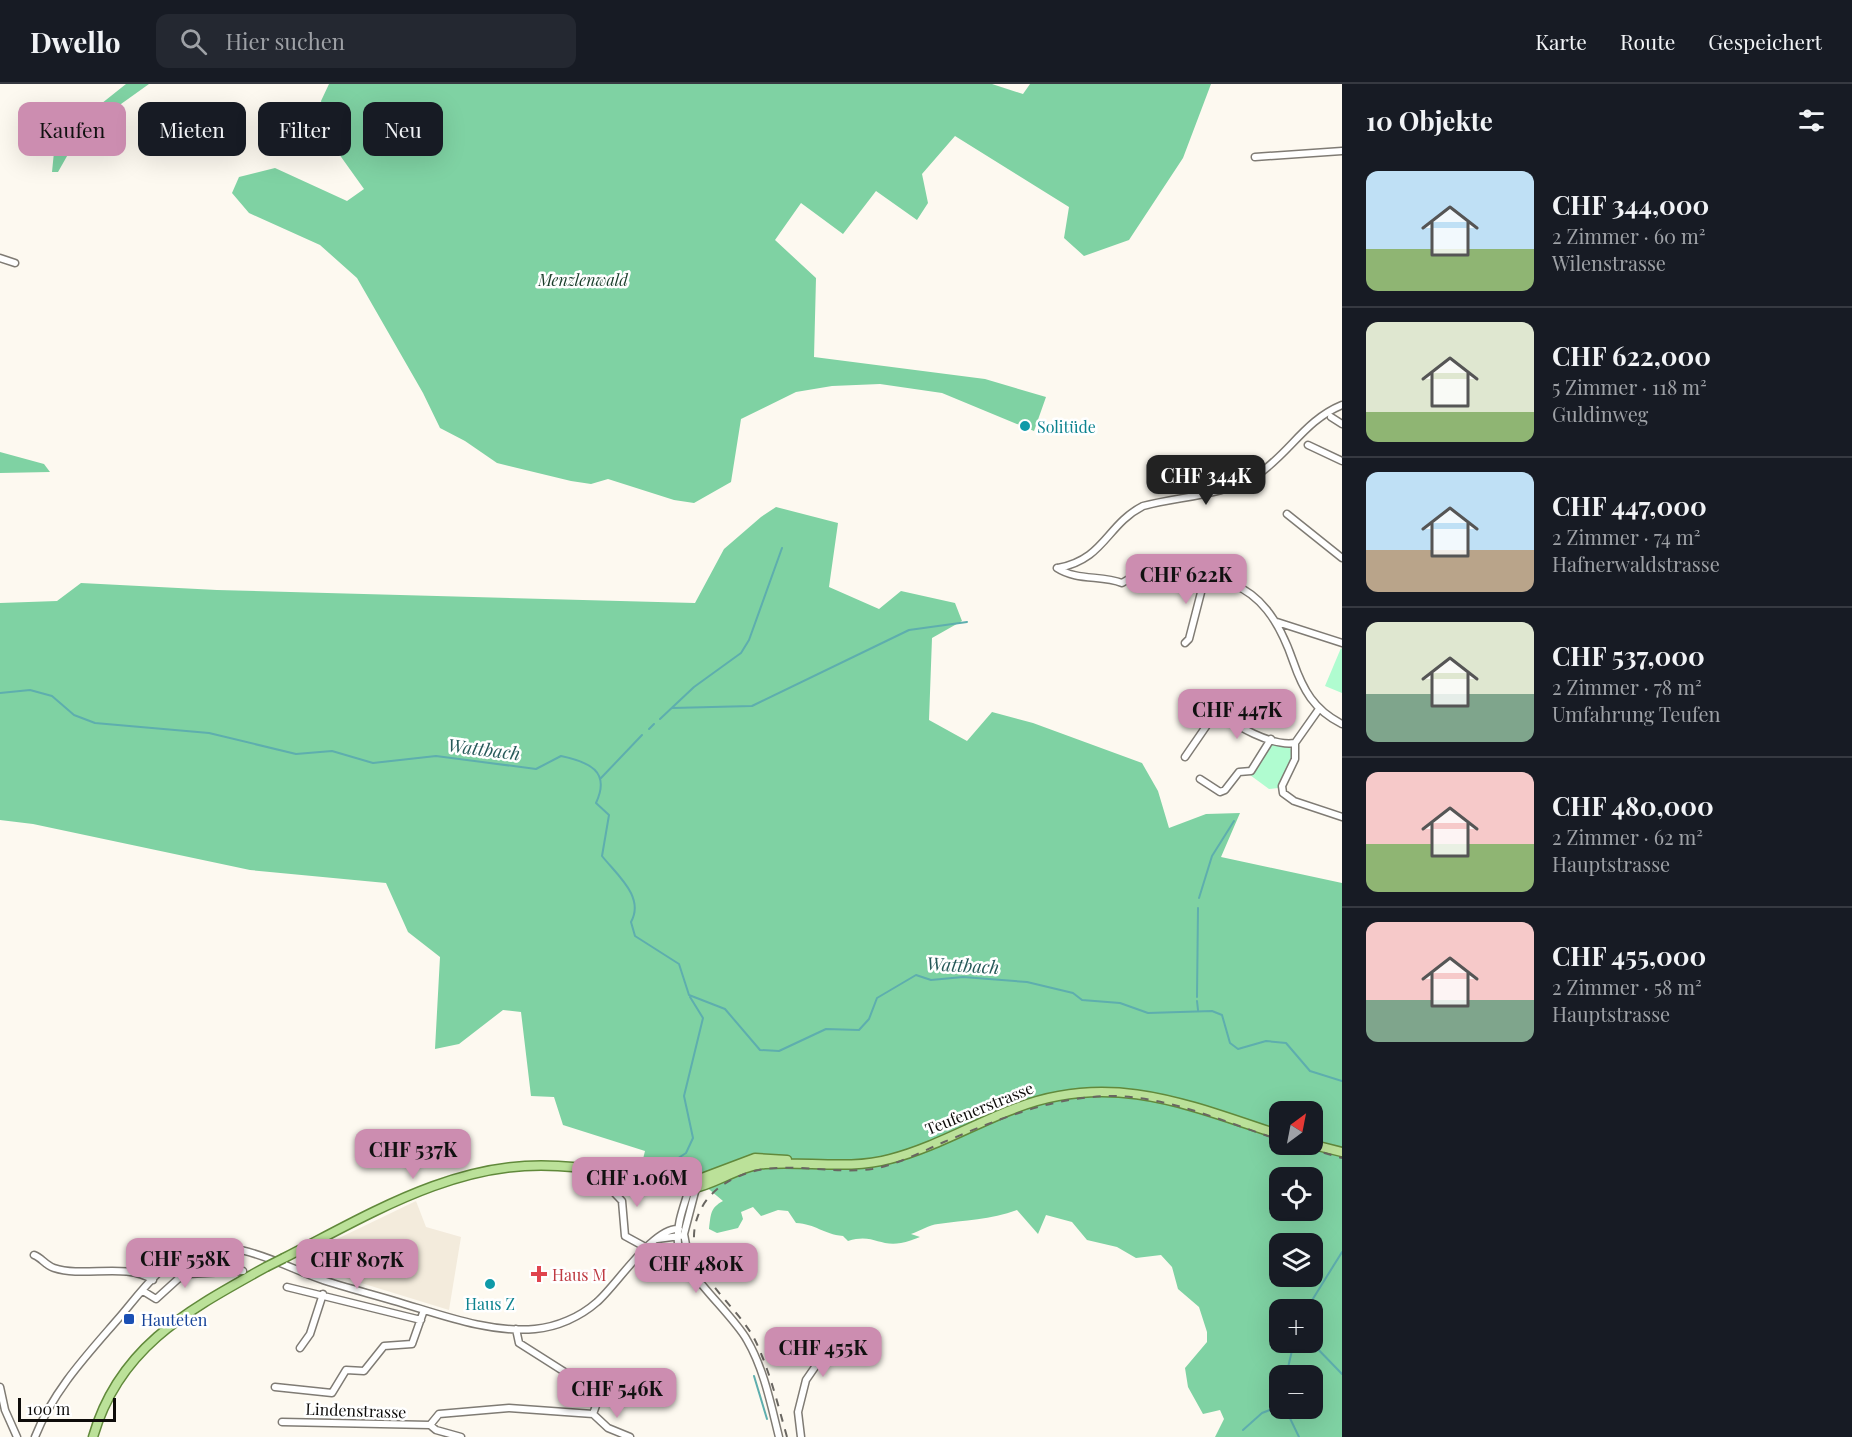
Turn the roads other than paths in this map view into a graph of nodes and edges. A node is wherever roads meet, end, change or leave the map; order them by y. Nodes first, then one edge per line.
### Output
1 (1342, 151) edge
2 (1255, 157) dead end
3 (0, 258) edge
4 (15, 263) dead end
5 (1342, 405) edge
6 (1331, 417) dead end
7 (1342, 424) edge
8 (1308, 445) dead end
9 (1342, 461) edge
10 (1287, 514) dead end
11 (1342, 558) edge
12 (1205, 577) junction
13 (1277, 622) junction
14 (1185, 643) dead end
15 (1342, 643) edge
16 (1319, 709) junction
17 (1342, 724) edge
18 (1271, 739) junction
19 (1295, 743) junction
20 (1185, 757) dead end
21 (1200, 778) dead end
22 (1342, 817) edge
23 (1269, 1132) edge
24 (1323, 1147) edge
25 (1342, 1152) edge
26 (603, 1181) dead end
27 (692, 1186) junction
28 (680, 1233) junction
29 (647, 1248) junction
30 (34, 1255) dead end
31 (243, 1271) dead end
32 (153, 1280) junction
33 (287, 1287) dead end
34 (143, 1291) junction
35 (324, 1294) junction
36 (424, 1310) junction
37 (421, 1320) junction
38 (516, 1329) junction
39 (814, 1335) dead end
40 (300, 1348) dead end
41 (0, 1387) edge
42 (274, 1387) dead end
43 (593, 1414) junction
44 (282, 1422) dead end
45 (430, 1425) junction
46 (17, 1437) edge
47 (35, 1437) edge
48 (93, 1437) edge
49 (461, 1437) edge
50 (630, 1437) edge
51 (779, 1437) edge
52 (801, 1437) edge

1 - 2 street
3 - 4 street
5 - 12 street
6 - 7 street
8 - 9 street
10 - 11 street
12 - 13 street
12 - 14 street
13 - 15 street
13 - 16 street
16 - 17 street
16 - 19 street
18 - 19 street
18 - 20 street
18 - 21 street
19 - 22 street
23 - 27 main road, Teufenerstrasse
24 - 25 main road
26 - 29 street
27 - 28 street
27 - 48 main road, Teufenerstrasse, bridge
28 - 29 street
28 - 51 street
29 - 38 street
30 - 32 street
31 - 34 street
32 - 34 street
32 - 36 street
33 - 35 street
34 - 47 street
35 - 37 street
35 - 40 street
36 - 37 street
36 - 38 street
37 - 42 street
38 - 43 street
39 - 52 street
41 - 46 street
43 - 45 street
43 - 50 street
44 - 45 street, Lindenstrasse
45 - 49 street

